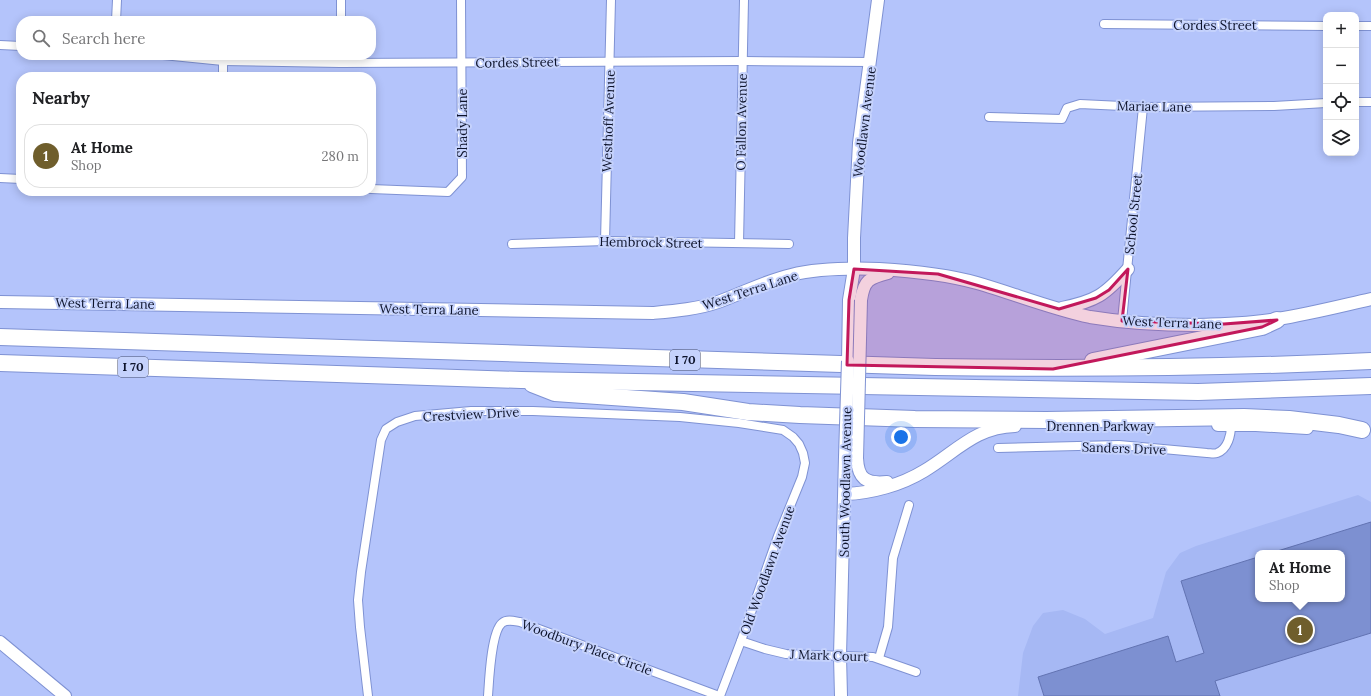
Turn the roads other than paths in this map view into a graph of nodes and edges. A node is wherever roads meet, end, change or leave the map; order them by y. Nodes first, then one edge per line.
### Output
1 (117, 0) edge
2 (341, 0) edge
3 (462, 0) edge
4 (611, 0) edge
5 (744, 0) edge
6 (878, 0) edge
7 (116, 16) edge
8 (341, 16) edge
9 (1104, 24) dead end
10 (1323, 26) edge
11 (1359, 26) edge
12 (1371, 26) edge
13 (0, 45) edge
14 (16, 46) edge
15 (213, 60) edge
16 (282, 60) edge
17 (370, 60) edge
18 (223, 61) junction
19 (743, 61) junction
20 (610, 62) junction
21 (870, 62) junction
22 (462, 63) junction
23 (223, 72) edge
24 (1359, 102) edge
25 (1371, 102) edge
26 (1323, 103) edge
27 (1143, 106) junction
28 (989, 117) dead end
29 (0, 178) edge
30 (16, 179) edge
31 (376, 189) edge
32 (605, 241) junction
33 (739, 243) junction
34 (512, 244) dead end
35 (789, 244) dead end
36 (854, 269) junction
37 (1128, 269) junction
38 (895, 271) junction
39 (1371, 299) edge
40 (0, 302) edge
41 (1059, 309) junction
42 (1277, 320) junction
43 (1122, 321) junction
44 (0, 337) edge
45 (1371, 362) edge
46 (0, 363) edge
47 (1053, 369) junction
48 (521, 380) junction
49 (1371, 386) edge
50 (1232, 425) junction
51 (1367, 431) edge
52 (799, 444) joint
53 (998, 448) dead end
54 (851, 457) junction
55 (908, 480) junction
56 (845, 494) junction
57 (909, 505) dead end
58 (741, 641) junction
59 (0, 642) edge
60 (840, 656) junction
61 (879, 658) junction
62 (916, 672) dead end
63 (65, 696) edge
64 (368, 696) edge
65 (488, 696) edge
66 (720, 696) edge
67 (841, 696) edge

1 - 7 street
2 - 8 street
3 - 22 street, Shady Lane
4 - 20 street, Westhoff Avenue
5 - 19 street, O Fallon Avenue
6 - 21 main road, Woodlawn Avenue
9 - 10 street, Cordes Street
11 - 12 street
13 - 14 street
15 - 18 street, Cordes Street
16 - 18 street, Cordes Street
17 - 22 street, Cordes Street
18 - 23 street
19 - 20 street, Cordes Street
19 - 21 street, Cordes Street
19 - 33 street, O Fallon Avenue
20 - 22 street, Cordes Street
20 - 32 street, Westhoff Avenue
21 - 36 main road, Woodlawn Avenue
22 - 31 street, Shady Lane
24 - 25 street
26 - 27 street, Mariae Lane
27 - 28 street, Mariae Lane
27 - 37 street, School Street
29 - 30 street
32 - 33 street, Hembrock Street
32 - 34 street, Hembrock Street
33 - 35 street, Hembrock Street
36 - 38 main road, West Terra Lane
36 - 40 main road, West Terra Lane
36 - 54 main road, South Woodlawn Avenue, bridge
37 - 41 main road
37 - 43 street, School Street
38 - 41 main road, West Terra Lane
38 - 54 main road, bridge
39 - 42 main road, West Terra Lane
41 - 43 main road, West Terra Lane
42 - 43 main road, West Terra Lane
42 - 47 highway
44 - 47 highway, I 70
45 - 47 highway, I 70
46 - 48 highway, I 70
48 - 49 highway, I 70
48 - 51 highway
50 - 51 main road, Drennen Parkway
50 - 53 street, Sanders Drive
50 - 55 main road, Drennen Parkway
52 - 58 street, Old Woodlawn Avenue
52 - 64 street, Crestview Drive
54 - 55 main road
54 - 56 main road, South Woodlawn Avenue
55 - 56 main road, Drennen Parkway
56 - 60 main road, South Woodlawn Avenue
57 - 61 street
58 - 60 street, J Mark Court
58 - 66 street, Old Woodlawn Avenue
59 - 63 main road
60 - 61 street, J Mark Court
60 - 67 main road, South Woodlawn Avenue
61 - 62 street, J Mark Court
65 - 66 street, Woodbury Place Circle

